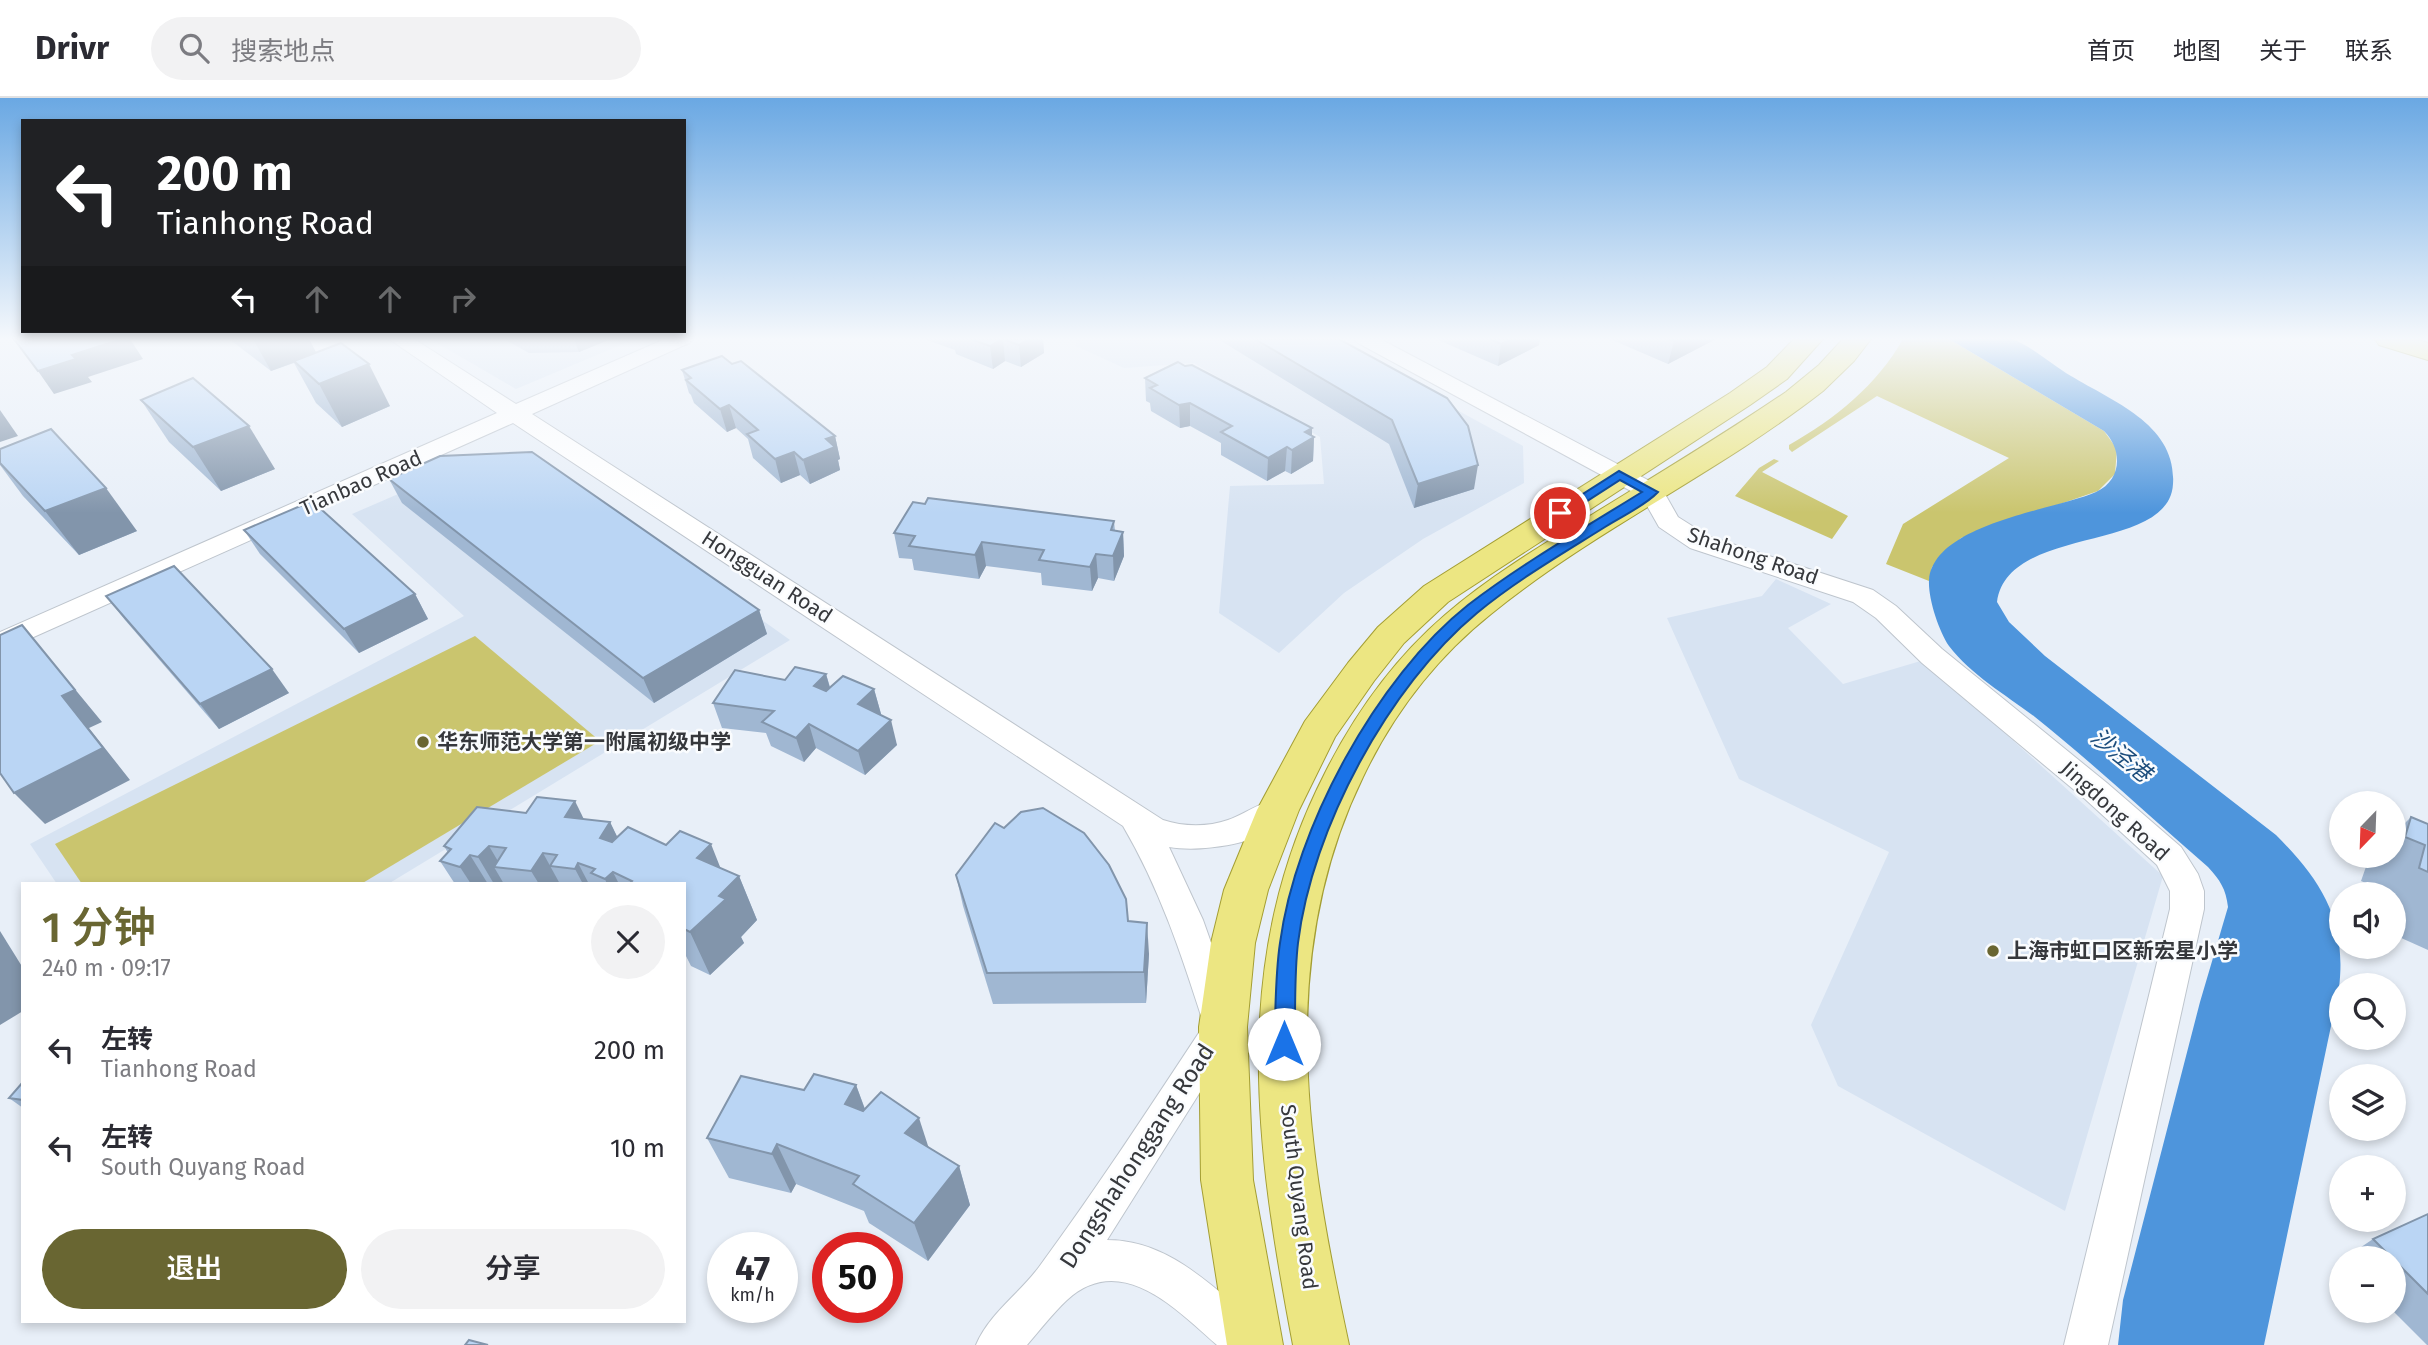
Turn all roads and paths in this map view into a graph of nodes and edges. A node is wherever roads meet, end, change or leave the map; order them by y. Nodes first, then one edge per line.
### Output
1 (491, 397) edge
2 (554, 397) edge
3 (1475, 397) edge
4 (1746, 397) edge
5 (1795, 397) edge
6 (517, 414) junction
7 (1636, 483) junction
8 (1832, 584) joint
9 (0, 643) edge
10 (1278, 810) junction
11 (1134, 817) junction
12 (1223, 1027) junction
13 (1052, 1285) junction
14 (998, 1345) edge
15 (1252, 1345) edge
16 (1321, 1345) edge
17 (2086, 1345) edge

1 - 6 street, Hongguan Road
2 - 6 street, Tianbao Road
3 - 7 street
4 - 7 main road, South Quyang Road
5 - 7 main road, South Quyang Road
6 - 9 street, Tianbao Road
6 - 11 street, Hongguan Road
7 - 8 street, Shahong Road
7 - 10 main road, South Quyang Road
7 - 16 main road, South Quyang Road
8 - 17 street, Jingdong Road
10 - 11 street, Hongguan Road
10 - 12 main road, South Quyang Road
11 - 12 street, Hongguan Road
12 - 13 street, Dongshahonggang Road
12 - 15 main road, South Quyang Road
13 - 14 street, Dongshahonggang Road
13 - 15 street, Dongshahonggang Road

